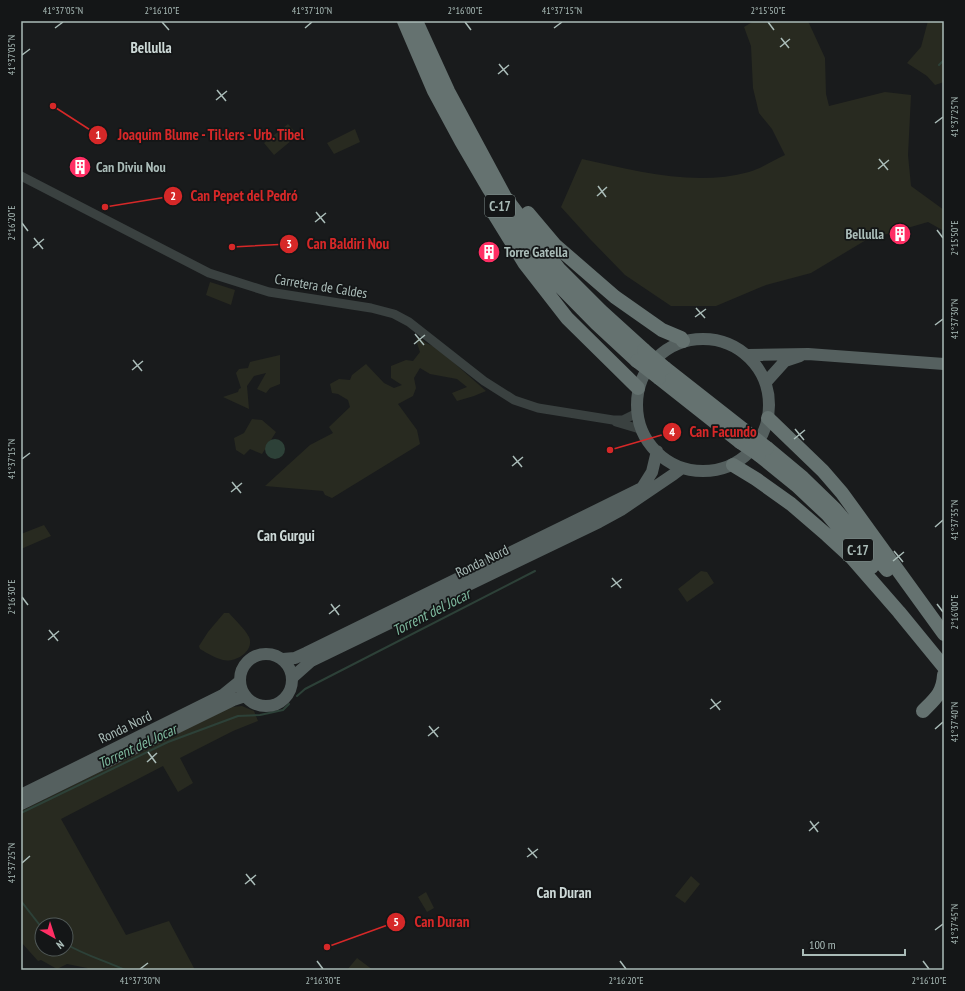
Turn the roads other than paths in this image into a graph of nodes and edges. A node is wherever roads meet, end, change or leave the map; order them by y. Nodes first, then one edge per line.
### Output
1 (404, 21) edge
2 (416, 21) edge
3 (434, 91) junction
4 (448, 91) junction
5 (21, 176) edge
6 (683, 341) junction
7 (808, 354) junction
8 (748, 355) junction
9 (641, 356) junction
10 (944, 364) edge
11 (767, 381) junction
12 (638, 388) junction
13 (637, 413) junction
14 (768, 418) junction
15 (613, 420) junction
16 (643, 430) junction
17 (657, 451) junction
18 (763, 451) junction
19 (733, 465) junction
20 (682, 468) junction
21 (944, 634) edge
22 (944, 642) edge
23 (944, 658) edge
24 (283, 659) junction
25 (944, 667) edge
26 (944, 674) edge
27 (292, 677) junction
28 (239, 682) junction
29 (245, 696) junction
30 (944, 706) edge
31 (21, 795) edge
32 (21, 804) edge

1 - 3 highway, C-17
2 - 4 highway, C-17
3 - 9 highway, C-17
3 - 12 highway
4 - 6 highway
4 - 9 highway, C-17
5 - 15 street, Carretera de Caldes
6 - 8 main road
6 - 12 main road
7 - 8 main road
7 - 10 main road
7 - 11 main road
8 - 11 main road
9 - 18 highway, C-17, bridge
11 - 14 main road
12 - 13 main road
13 - 15 street
13 - 16 main road
14 - 19 main road
14 - 21 highway
15 - 16 street
16 - 17 main road
17 - 20 main road
17 - 24 main road, Ronda Nord
18 - 22 highway, C-17
18 - 23 highway, C-17
19 - 20 main road
19 - 25 highway
20 - 27 main road, Ronda Nord
24 - 27 main road
24 - 28 main road
26 - 30 highway
27 - 29 main road
28 - 29 main road
28 - 31 main road, Ronda Nord
29 - 32 main road, Ronda Nord

